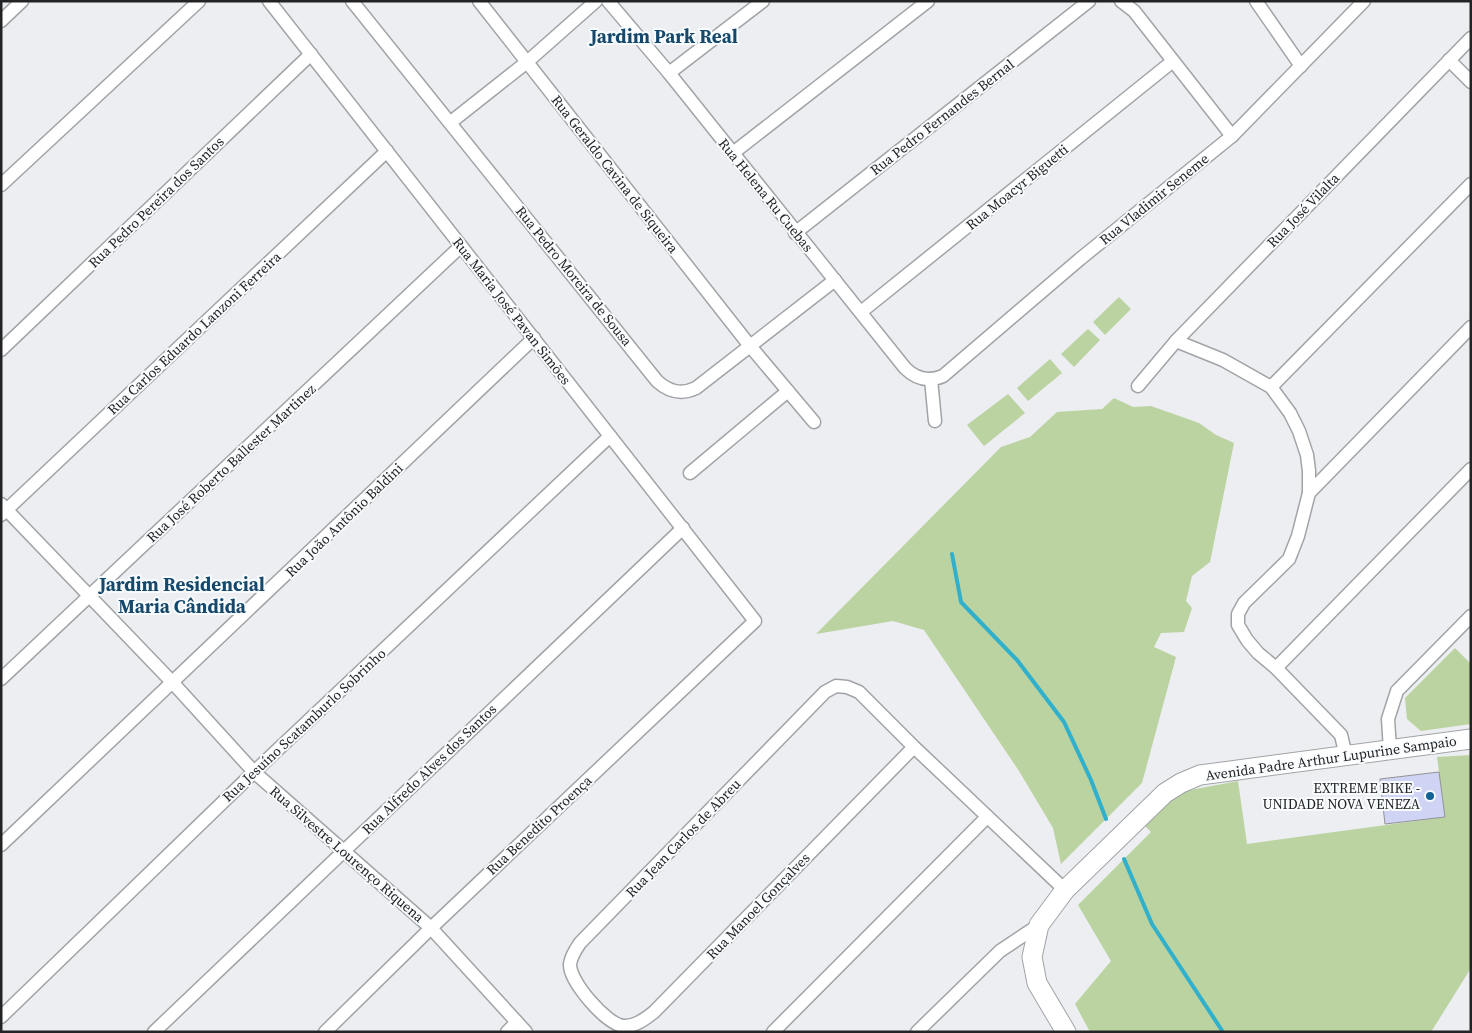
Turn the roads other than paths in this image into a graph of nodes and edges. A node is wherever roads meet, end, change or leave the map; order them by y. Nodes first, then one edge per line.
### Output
1 (22, 1) edge
2 (199, 1) edge
3 (268, 1) edge
4 (352, 1) edge
5 (479, 1) edge
6 (596, 1) edge
7 (608, 1) edge
8 (763, 1) edge
9 (928, 1) edge
10 (1089, 1) edge
11 (1120, 1) edge
12 (1256, 1) edge
13 (1364, 1) edge
14 (1, 21) edge
15 (1471, 38) edge
16 (311, 54) junction
17 (1449, 60) junction
18 (1173, 61) junction
19 (527, 62) junction
20 (1301, 66) junction
21 (668, 73) junction
22 (1471, 82) edge
23 (451, 122) junction
24 (1232, 136) junction
25 (387, 151) junction
26 (733, 153) junction
27 (1471, 184) edge
28 (1, 185) edge
29 (795, 233) junction
30 (461, 246) junction
31 (835, 280) junction
32 (861, 312) junction
33 (1471, 326) edge
34 (534, 338) junction
35 (1176, 341) junction
36 (750, 346) junction
37 (1, 350) edge
38 (930, 380) junction
39 (1138, 386) dead end
40 (1271, 387) junction
41 (788, 392) junction
42 (934, 421) dead end
43 (814, 422) dead end
44 (610, 436) junction
45 (1471, 469) edge
46 (690, 473) dead end
47 (1309, 493) junction
48 (3, 510) edge
49 (683, 528) junction
50 (90, 596) junction
51 (1471, 616) edge
52 (756, 621) joint
53 (1276, 668) junction
54 (1, 679) edge
55 (173, 683) junction
56 (1471, 739) edge
57 (914, 747) junction
58 (1390, 750) junction
59 (1346, 756) junction
60 (254, 772) junction
61 (987, 817) junction
62 (1, 845) edge
63 (343, 851) junction
64 (1065, 890) junction
65 (1039, 925) junction
66 (431, 928) junction
67 (593, 1003) joint
68 (1, 1017) edge
69 (521, 1027) edge
70 (1063, 1030) edge
71 (154, 1032) edge
72 (325, 1032) edge
73 (507, 1032) edge
74 (773, 1032) edge
75 (917, 1032) edge

1 - 14 street
2 - 28 street
3 - 16 street, Rua Maria José Pavan Simões
4 - 23 street, Rua Pedro Moreira de Sousa
5 - 19 street, Rua Geraldo Cavina de Siqueira
6 - 19 street
7 - 21 street, Rua Helena Ru Cuebas
8 - 21 street
9 - 26 street
10 - 29 street, Rua Pedro Fernandes Bernal
11 - 18 street
12 - 20 street
13 - 20 street, Rua Vladimir Seneme
15 - 17 street, Rua José Vilalta
16 - 25 street, Rua Maria José Pavan Simões
16 - 37 street, Rua Pedro Pereira dos Santos
17 - 22 street
17 - 35 street, Rua José Vilalta
18 - 24 street
18 - 32 street, Rua Moacyr Biguetti
19 - 23 street
19 - 36 street, Rua Geraldo Cavina de Siqueira
20 - 24 street, Rua Vladimir Seneme
21 - 26 street, Rua Helena Ru Cuebas
23 - 36 street, Rua Pedro Moreira de Sousa
24 - 38 street, Rua Vladimir Seneme
25 - 30 street, Rua Maria José Pavan Simões
25 - 48 street, Rua Carlos Eduardo Lanzoni Ferreira
26 - 29 street, Rua Helena Ru Cuebas
27 - 40 street
29 - 31 street, Rua Helena Ru Cuebas
30 - 34 street, Rua Maria José Pavan Simões
30 - 50 street, Rua José Roberto Ballester Martinez
31 - 32 street, Rua Helena Ru Cuebas
31 - 36 street, Rua Pedro Moreira de Sousa
32 - 38 street, Rua Helena Ru Cuebas
33 - 47 street
34 - 44 street, Rua Maria José Pavan Simões
34 - 55 street, Rua João Antônio Baldini
35 - 39 street, Rua José Vilalta
35 - 40 street
36 - 41 street, Rua Geraldo Cavina de Siqueira
38 - 42 street
40 - 47 street
41 - 43 street, Rua Geraldo Cavina de Siqueira
41 - 46 street
44 - 49 street, Rua Maria José Pavan Simões
44 - 60 street, Rua Jesuíno Scatamburlo Sobrinho
45 - 53 street
47 - 53 street
48 - 50 street, Rua Silvestre Lourenço Riquena
49 - 52 street, Rua Maria José Pavan Simões
49 - 63 street, Rua Alfredo Alves dos Santos
50 - 54 street, Rua José Roberto Ballester Martinez
50 - 55 street, Rua Silvestre Lourenço Riquena
51 - 58 street
52 - 66 street, Rua Benedito Proença
53 - 59 street
55 - 60 street, Rua Silvestre Lourenço Riquena
55 - 62 street, Rua João Antônio Baldini
56 - 58 main road, Avenida Padre Arthur Lupurine Sampaio
57 - 61 street
57 - 67 street, Rua Manoel Gonçalves
57 - 67 street, Rua Jean Carlos de Abreu
58 - 59 main road, Avenida Padre Arthur Lupurine Sampaio
59 - 64 main road, Avenida Padre Arthur Lupurine Sampaio
60 - 63 street, Rua Silvestre Lourenço Riquena
60 - 68 street, Rua Jesuíno Scatamburlo Sobrinho
61 - 64 street
61 - 74 street
63 - 66 street, Rua Silvestre Lourenço Riquena
63 - 71 street, Rua Alfredo Alves dos Santos
64 - 65 main road, Avenida Padre Arthur Lupurine Sampaio
65 - 70 main road, Avenida Padre Arthur Lupurine Sampaio
65 - 75 street
66 - 69 street, Rua Silvestre Lourenço Riquena
66 - 72 street, Rua Benedito Proença
69 - 73 street

